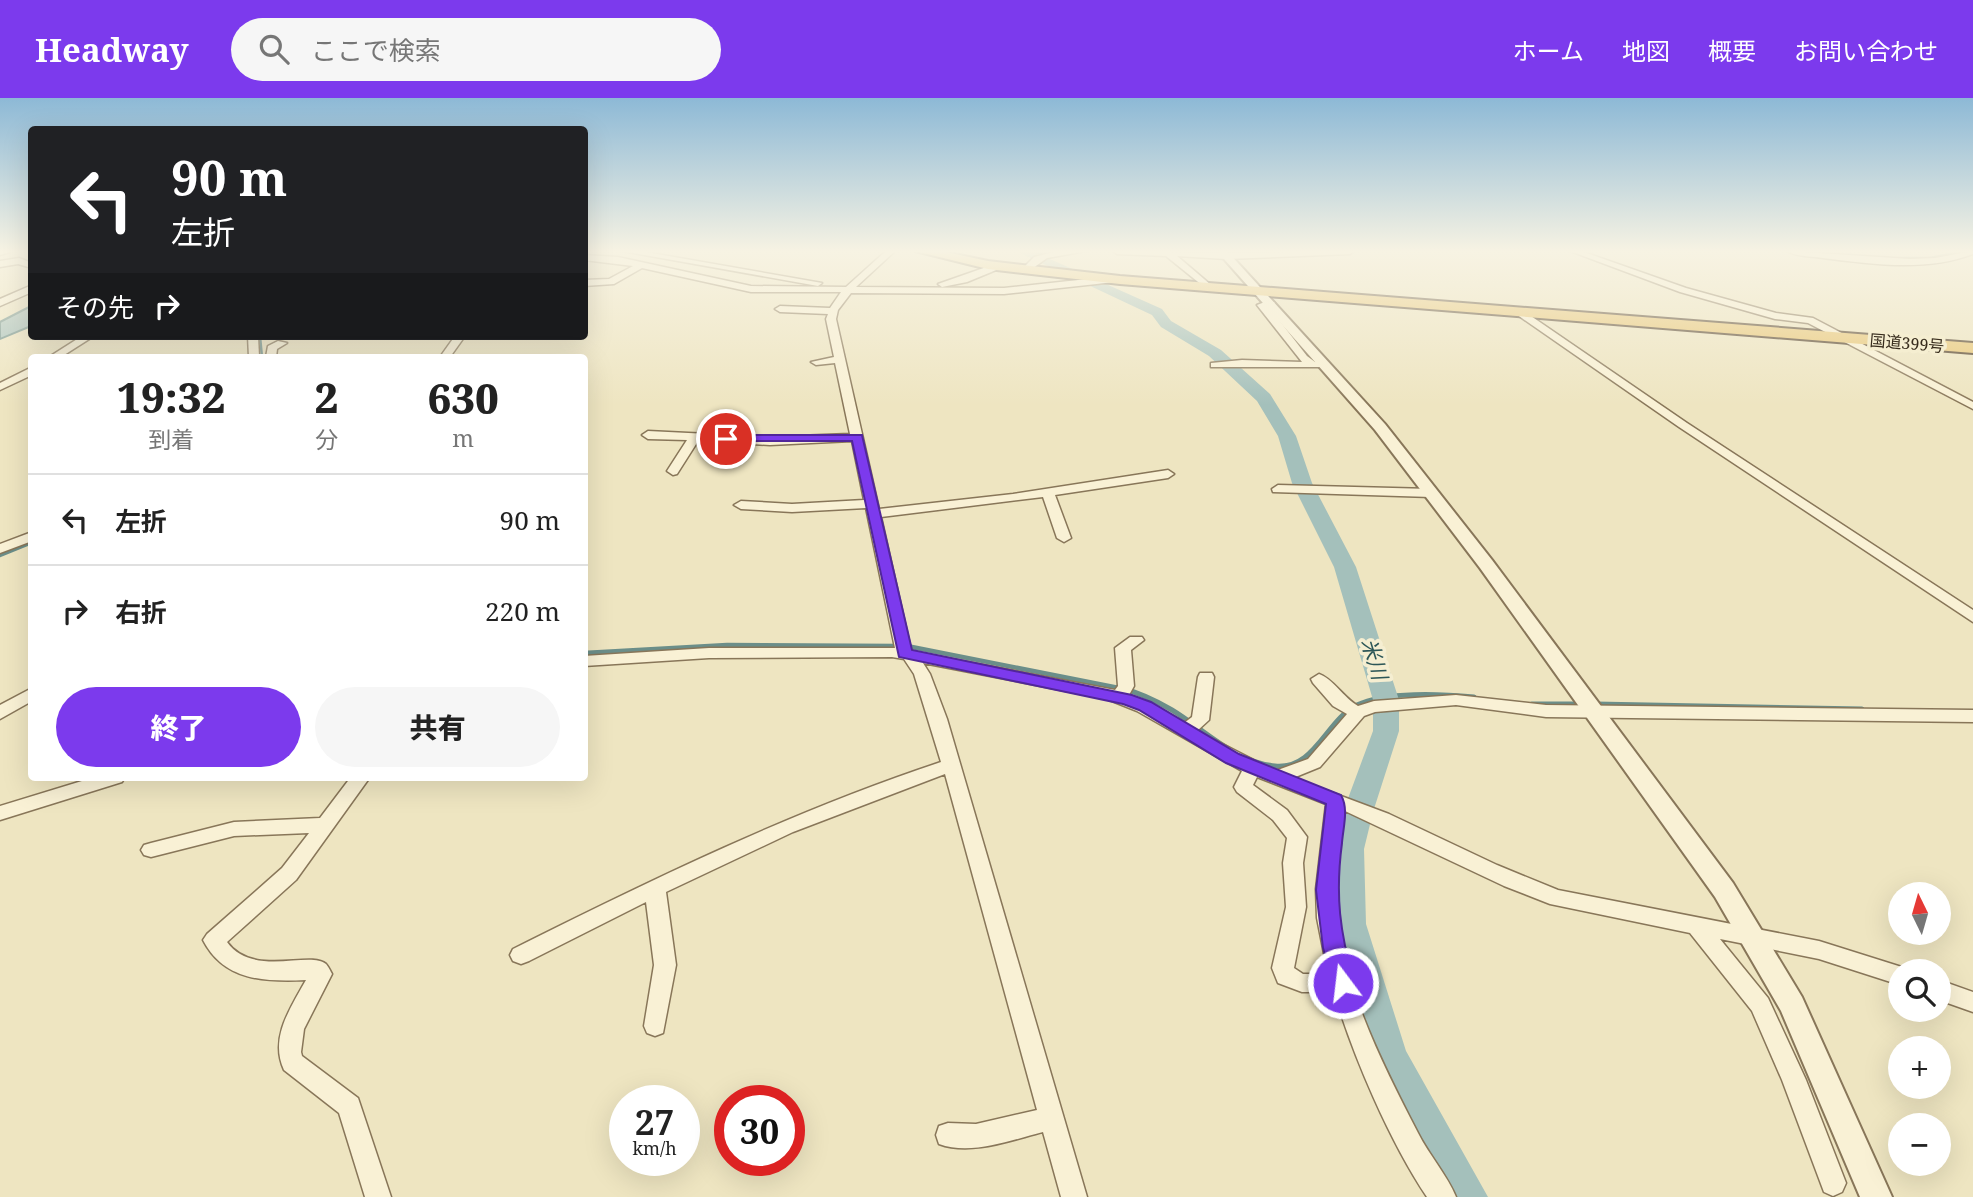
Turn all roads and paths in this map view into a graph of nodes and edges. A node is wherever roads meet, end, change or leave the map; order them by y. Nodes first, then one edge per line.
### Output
1 (840, 302) edge
2 (1269, 302) edge
3 (1355, 302) edge
4 (1726, 302) edge
5 (780, 309) dead end
6 (833, 311) junction
7 (1519, 312) junction
8 (1844, 338) junction
9 (82, 340) edge
10 (457, 340) edge
11 (282, 343) dead end
12 (1973, 348) edge
13 (60, 354) edge
14 (271, 354) edge
15 (446, 354) edge
16 (840, 359) junction
17 (816, 362) dead end
18 (1222, 364) dead end
19 (1318, 365) junction
20 (28, 372) edge
21 (0, 387) edge
22 (1973, 406) edge
23 (648, 435) dead end
24 (858, 437) junction
25 (694, 438) junction
26 (673, 471) dead end
27 (1168, 474) dead end
28 (1278, 489) dead end
29 (1048, 493) junction
30 (1431, 493) junction
31 (741, 505) dead end
32 (873, 509) junction
33 (28, 538) edge
34 (1064, 538) dead end
35 (0, 549) edge
36 (1973, 617) edge
37 (1136, 640) dead end
38 (905, 650) junction
39 (588, 661) edge
40 (1206, 677) dead end
41 (1319, 679) dead end
42 (1122, 693) junction
43 (28, 696) edge
44 (1352, 710) junction
45 (1592, 710) junction
46 (0, 713) edge
47 (1973, 716) edge
48 (1191, 728) junction
49 (951, 765) junction
50 (1252, 768) junction
51 (1275, 778) junction
52 (103, 781) edge
53 (358, 781) edge
54 (1336, 801) junction
55 (0, 813) edge
56 (325, 825) junction
57 (151, 850) dead end
58 (655, 889) junction
59 (1697, 926) junction
60 (1753, 937) junction
61 (522, 955) dead end
62 (1888, 972) edge
63 (1343, 983) junction
64 (1951, 994) edge
65 (1973, 1002) edge
66 (655, 1026) dead end
67 (1051, 1118) junction
68 (948, 1135) dead end
69 (1833, 1182) dead end
70 (378, 1197) edge
71 (1074, 1197) edge
72 (1443, 1197) edge
73 (1876, 1197) edge

1 - 6 street
2 - 19 street
3 - 7 highway, 国道399号
4 - 8 street
5 - 6 street
6 - 16 street
7 - 8 highway, 国道399号
7 - 36 street
8 - 12 highway, 国道399号
8 - 22 street
9 - 13 street
10 - 15 street
11 - 14 street
16 - 17 street
16 - 24 street
18 - 19 street
19 - 30 street
20 - 21 street
23 - 25 street
24 - 25 street
24 - 32 street
25 - 26 street
27 - 29 street
28 - 30 street
29 - 32 street
29 - 34 street
30 - 45 street
31 - 32 street
32 - 38 street
33 - 35 street
37 - 42 street
38 - 39 street
38 - 42 street
38 - 49 street
40 - 48 street
41 - 44 street
42 - 48 street
43 - 46 street
44 - 45 street
44 - 51 street
45 - 47 street
45 - 60 street
48 - 50 street
49 - 58 street
49 - 67 street
50 - 51 street
50 - 63 street
51 - 54 street
52 - 55 street
53 - 56 street
54 - 59 street
54 - 63 street
56 - 57 street
56 - 70 street
58 - 61 street
58 - 66 street
59 - 60 street
59 - 69 street
60 - 62 street
60 - 73 street
63 - 72 street
64 - 65 street
67 - 68 street
67 - 71 street

